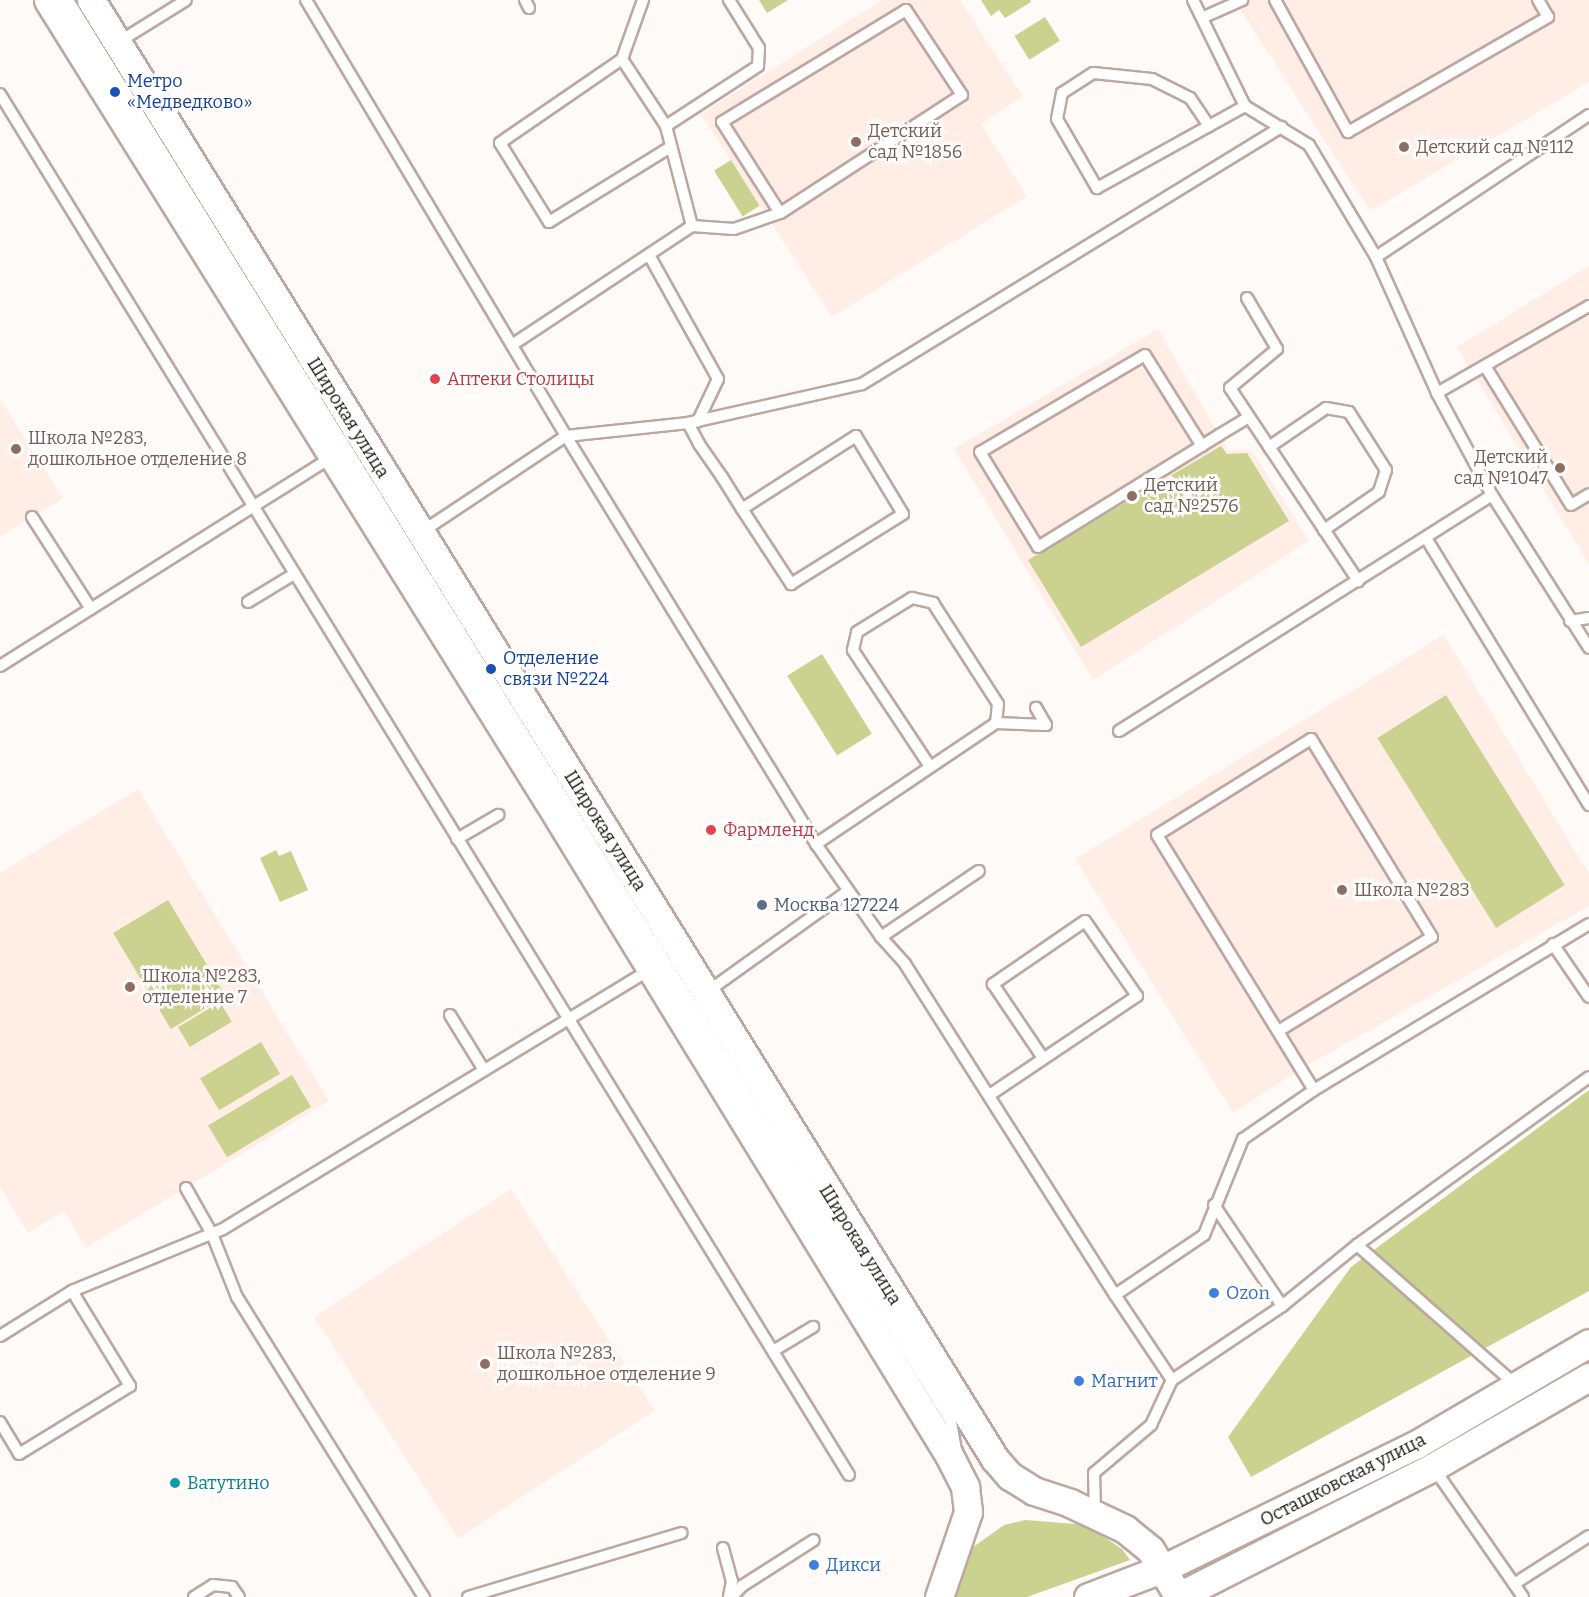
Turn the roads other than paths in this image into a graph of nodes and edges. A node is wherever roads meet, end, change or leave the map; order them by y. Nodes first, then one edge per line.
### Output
1 (48, 0) edge
2 (68, 0) edge
3 (90, 0) edge
4 (186, 0) edge
5 (306, 0) edge
6 (643, 0) edge
7 (729, 0) edge
8 (1193, 0) edge
9 (1242, 0) edge
10 (1275, 0) edge
11 (1538, 0) edge
12 (1204, 17) junction
13 (117, 43) junction
14 (622, 59) junction
15 (0, 94) edge
16 (1245, 106) junction
17 (1589, 115) edge
18 (666, 126) junction
19 (1209, 126) junction
20 (1281, 127) junction
21 (669, 148) junction
22 (780, 213) junction
23 (692, 226) junction
24 (649, 255) junction
25 (1376, 257) junction
26 (1248, 298) dead end
27 (1589, 306) edge
28 (512, 345) junction
29 (1485, 366) junction
30 (1437, 393) junction
31 (1249, 417) junction
32 (693, 422) junction
33 (566, 436) junction
34 (1202, 446) junction
35 (1269, 447) junction
36 (352, 465) junction
37 (1589, 494) edge
38 (1492, 495) junction
39 (253, 507) junction
40 (742, 509) junction
41 (32, 517) dead end
42 (1324, 530) junction
43 (420, 533) junction
44 (1426, 538) junction
45 (294, 574) junction
46 (1358, 581) junction
47 (248, 602) dead end
48 (91, 609) junction
49 (1589, 618) edge
50 (1570, 621) junction
51 (1589, 648) edge
52 (0, 666) edge
53 (1036, 708) dead end
54 (996, 723) junction
55 (1119, 731) dead end
56 (929, 765) junction
57 (1589, 805) edge
58 (498, 815) dead end
59 (583, 828) junction
60 (458, 839) junction
61 (816, 844) junction
62 (979, 871) dead end
63 (848, 891) junction
64 (1589, 924) edge
65 (881, 937) junction
66 (1554, 944) junction
67 (651, 969) junction
68 (705, 993) junction
69 (1589, 997) edge
70 (450, 1015) dead end
71 (568, 1019) junction
72 (1280, 1030) junction
73 (1042, 1058) junction
74 (484, 1070) junction
75 (1589, 1077) edge
76 (1314, 1090) junction
77 (991, 1094) junction
78 (186, 1188) dead end
79 (1214, 1205) junction
80 (824, 1219) junction
81 (212, 1234) junction
82 (1357, 1245) junction
83 (72, 1291) junction
84 (1115, 1295) junction
85 (1282, 1306) junction
86 (813, 1327) dead end
87 (0, 1334) edge
88 (1589, 1343) edge
89 (773, 1351) junction
90 (1589, 1377) edge
91 (1172, 1380) junction
92 (1518, 1387) junction
93 (0, 1422) edge
94 (951, 1422) junction
95 (995, 1459) junction
96 (1433, 1467) junction
97 (849, 1475) dead end
98 (964, 1487) junction
99 (1095, 1514) junction
100 (682, 1533) dead end
101 (1589, 1536) edge
102 (814, 1540) dead end
103 (723, 1548) dead end
104 (1164, 1568) junction
105 (1514, 1584) junction
106 (501, 1592) edge
107 (195, 1597) edge
108 (239, 1597) edge
109 (424, 1597) edge
110 (468, 1597) edge
111 (730, 1597) edge
112 (939, 1597) edge
113 (1088, 1597) edge
114 (1178, 1597) edge
115 (1522, 1597) edge

1 - 36 main road, Широкая улица
2 - 36 lane, Широкая улица
3 - 13 main road, Широкая улица
4 - 13 lane
5 - 28 lane
6 - 14 lane
7 - 18 lane
8 - 12 lane
9 - 12 lane
10 - 11 lane
12 - 16 lane
13 - 36 main road, Широкая улица
14 - 18 lane
14 - 21 lane
15 - 39 lane
16 - 19 lane
16 - 20 lane
17 - 25 lane
18 - 21 lane
19 - 19 lane
20 - 25 lane
20 - 32 lane
21 - 23 lane
22 - 22 lane
22 - 23 lane
23 - 24 lane
24 - 28 lane
24 - 32 lane
25 - 30 lane
26 - 31 lane
27 - 29 lane
28 - 33 lane
29 - 30 lane
29 - 37 lane
30 - 38 lane
31 - 34 lane
31 - 35 lane
32 - 33 lane
32 - 40 lane
33 - 43 lane
33 - 61 lane
34 - 34 lane
35 - 42 lane
35 - 42 lane
36 - 39 lane
36 - 43 main road, Широкая улица
36 - 59 main road, Широкая улица
38 - 44 lane
38 - 50 lane
39 - 45 lane
39 - 48 lane
40 - 40 lane
41 - 48 lane
42 - 46 lane
43 - 59 main road, Широкая улица
44 - 46 lane
44 - 57 lane
45 - 47 lane
45 - 60 lane
46 - 55 lane
48 - 52 lane
49 - 50 lane
50 - 51 lane
53 - 54 lane
54 - 56 lane
54 - 56 lane
56 - 61 lane
58 - 60 lane
59 - 67 main road, Широкая улица
59 - 68 main road, Широкая улица
59 - 80 lane, Широкая улица
60 - 71 lane
61 - 63 lane
62 - 65 lane
63 - 65 lane
63 - 68 lane
64 - 66 lane
65 - 77 lane
66 - 69 lane
66 - 76 lane
67 - 71 lane
67 - 80 main road, Широкая улица
68 - 80 main road, Широкая улица
70 - 74 lane
71 - 74 lane
71 - 89 lane
72 - 72 lane
72 - 76 lane
73 - 73 lane
73 - 77 lane
74 - 81 lane
75 - 82 lane
76 - 79 lane
77 - 84 lane
78 - 81 lane
79 - 84 lane
79 - 85 lane
80 - 94 lane, Широкая улица
80 - 95 main road, Широкая улица
80 - 98 main road, Широкая улица
81 - 83 lane
81 - 109 lane
82 - 85 lane
82 - 92 lane
83 - 87 lane
83 - 93 lane
84 - 91 lane
85 - 91 lane
86 - 89 lane
88 - 92 main road, Осташковская улица
89 - 97 lane
90 - 96 main road, Осташковская улица
91 - 99 lane
92 - 104 main road, Осташковская улица
94 - 95 lane
94 - 98 lane, Широкая улица
95 - 99 main road, Широкая улица
96 - 105 lane
96 - 114 main road, Осташковская улица
98 - 112 main road, Широкая улица
99 - 104 main road, Широкая улица
100 - 106 lane
101 - 105 lane
102 - 111 lane
103 - 111 lane
104 - 113 main road, Осташковская улица
104 - 114 main road, Широкая улица
105 - 115 lane
106 - 110 lane
107 - 108 lane

